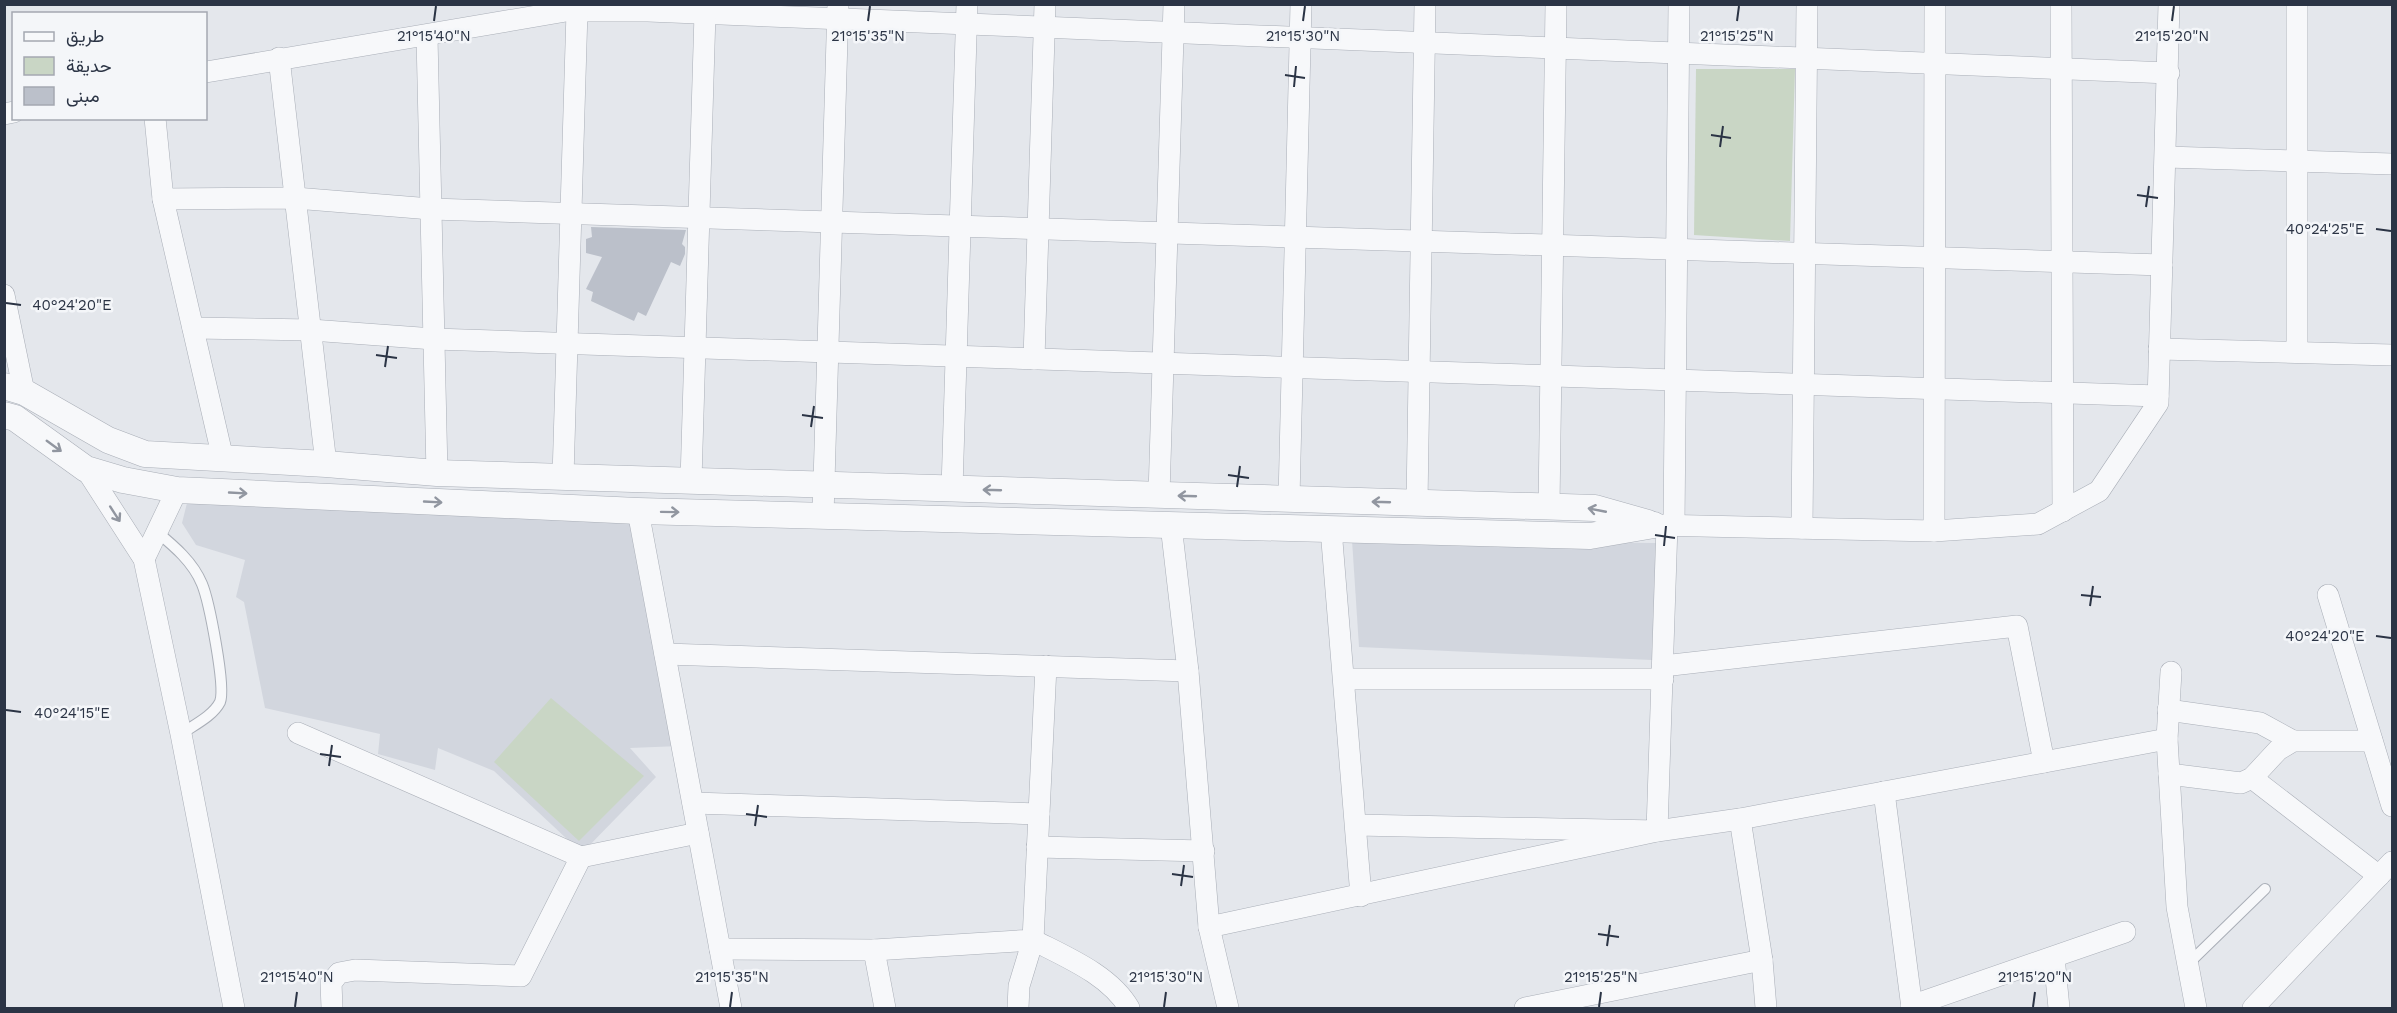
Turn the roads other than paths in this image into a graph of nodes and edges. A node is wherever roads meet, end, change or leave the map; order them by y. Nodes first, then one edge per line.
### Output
1 (1045, 4) edge
2 (1174, 4) edge
3 (1301, 4) edge
4 (1425, 4) edge
5 (1556, 4) edge
6 (1679, 4) edge
7 (1807, 4) edge
8 (1935, 4) edge
9 (2061, 4) edge
10 (2169, 4) edge
11 (2297, 4) edge
12 (648, 8) edge
13 (569, 9) edge
14 (838, 11) edge
15 (705, 13) junction
16 (966, 14) edge
17 (1044, 26) junction
18 (1174, 31) junction
19 (1300, 36) junction
20 (427, 37) junction
21 (1425, 41) junction
22 (1555, 46) junction
23 (1678, 51) junction
24 (1806, 57) junction
25 (279, 58) junction
26 (1935, 63) junction
27 (2061, 68) junction
28 (207, 72) edge
29 (2169, 73) junction
30 (155, 120) edge
31 (2166, 157) junction
32 (2297, 161) junction
33 (2392, 164) edge
34 (295, 198) junction
35 (163, 199) junction
36 (431, 209) junction
37 (571, 213) junction
38 (699, 218) junction
39 (831, 222) junction
40 (960, 226) junction
41 (1038, 228) junction
42 (1167, 233) junction
43 (1295, 237) junction
44 (1422, 239) junction
45 (1553, 245) junction
46 (1676, 249) junction
47 (1804, 254) junction
48 (1935, 258) junction
49 (2062, 262) junction
50 (2162, 265) junction
51 (4, 295) edge
52 (193, 328) junction
53 (311, 330) junction
54 (434, 339) junction
55 (567, 344) junction
56 (695, 348) junction
57 (2159, 349) junction
58 (827, 352) junction
59 (2297, 352) junction
60 (2392, 355) edge
61 (956, 357) junction
62 (1034, 359) junction
63 (1163, 363) junction
64 (1292, 368) junction
65 (1420, 372) junction
66 (1551, 376) junction
67 (1675, 380) junction
68 (1803, 384) junction
69 (11, 386) edge
70 (1934, 389) junction
71 (2062, 393) junction
72 (2157, 396) junction
73 (4, 415) edge
74 (223, 459) junction
75 (326, 464) junction
76 (86, 469) junction
77 (437, 473) junction
78 (563, 477) junction
79 (691, 481) junction
80 (823, 485) junction
81 (952, 489) junction
82 (177, 490) junction
83 (1159, 495) junction
84 (1289, 499) junction
85 (1417, 503) junction
86 (1549, 507) junction
87 (638, 511) junction
88 (2063, 511) junction
89 (823, 516) junction
90 (1171, 525) junction
91 (1665, 525) junction
92 (1802, 528) junction
93 (1331, 529) junction
94 (1934, 531) junction
95 (157, 532) junction
96 (144, 559) junction
97 (2328, 595) dead end
98 (665, 654) junction
99 (1046, 666) junction
100 (1188, 671) junction
101 (2171, 672) dead end
102 (1663, 673) junction
103 (1344, 679) junction
104 (2168, 710) junction
105 (298, 733) dead end
106 (181, 734) junction
107 (2167, 739) junction
108 (2293, 741) junction
109 (2372, 741) junction
110 (2044, 762) junction
111 (2169, 774) junction
112 (2252, 778) junction
113 (1884, 792) junction
114 (693, 803) junction
115 (2392, 806) edge
116 (1039, 814) junction
117 (1740, 819) junction
118 (1356, 825) junction
119 (1656, 831) junction
120 (698, 833) junction
121 (1037, 848) junction
122 (1204, 851) junction
123 (581, 857) junction
124 (2386, 869) edge
125 (2265, 889) dead end
126 (1362, 896) junction
127 (1209, 927) junction
128 (2125, 932) dead end
129 (1033, 940) junction
130 (720, 949) junction
131 (874, 950) junction
132 (2054, 957) junction
133 (1762, 960) junction
134 (2188, 964) junction
135 (1122, 1006) edge
136 (1911, 1007) edge
137 (234, 1008) edge
138 (332, 1008) edge
139 (731, 1008) edge
140 (885, 1008) edge
141 (1018, 1008) edge
142 (1228, 1008) edge
143 (1528, 1008) edge
144 (1766, 1008) edge
145 (2059, 1008) edge
146 (2196, 1008) edge
147 (2253, 1008) edge

1 - 17 street
2 - 18 street
3 - 19 street
4 - 21 street
5 - 22 street
6 - 23 street
7 - 24 street
8 - 26 street
9 - 27 street
10 - 29 street
11 - 32 street
12 - 13 street
12 - 15 street
13 - 20 street
13 - 37 street
14 - 15 street
14 - 16 street
14 - 39 street
15 - 38 street
16 - 17 street
16 - 40 street
17 - 18 street
17 - 41 street
18 - 19 street
18 - 42 street
19 - 21 street
19 - 43 street
20 - 25 street
20 - 36 street
21 - 22 street
21 - 44 street
22 - 23 street
22 - 45 street
23 - 24 street
23 - 46 street
24 - 26 street
24 - 47 street
25 - 28 street
25 - 34 street
26 - 27 street
26 - 48 street
27 - 29 street
27 - 49 street
29 - 31 street
30 - 35 street
31 - 32 street
31 - 50 street
32 - 33 street
32 - 59 street
34 - 35 street
34 - 36 street
34 - 53 street
35 - 52 street
36 - 37 street
36 - 54 street
37 - 38 street
37 - 55 street
38 - 39 street
38 - 56 street
39 - 40 street
39 - 58 street
40 - 41 street
40 - 61 street
41 - 42 street
41 - 62 street
42 - 43 street
42 - 63 street
43 - 44 street
43 - 64 street
44 - 45 street
44 - 65 street
45 - 46 street
45 - 66 street
46 - 47 street
46 - 67 street
47 - 48 street
47 - 68 street
48 - 49 street
48 - 70 street
49 - 50 street
49 - 71 street
50 - 57 street
51 - 69 street
52 - 53 street
52 - 74 street
53 - 54 street
53 - 75 street
54 - 55 street
54 - 77 street
55 - 56 street
55 - 78 street
56 - 58 street
56 - 79 street
57 - 59 street
57 - 72 street
58 - 61 street
58 - 80 street
59 - 60 street
61 - 62 street
61 - 81 street
62 - 63 street
63 - 64 street
63 - 83 street
64 - 65 street
64 - 84 street
65 - 66 street
65 - 85 street
66 - 67 street
66 - 86 street
67 - 68 street
67 - 91 street
68 - 70 street
68 - 92 street
69 - 74 street
70 - 71 street
70 - 94 street
71 - 72 street
71 - 88 street
72 - 88 street
73 -> 76 street
74 - 75 street
75 - 77 street
76 - 82 street
76 -> 96 street
77 - 78 street
78 - 79 street
79 - 80 street
80 - 81 street
80 - 89 street
83 -> 81 street
82 -> 87 street
82 - 95 street
84 -> 83 street
85 -> 84 street
85 - 86 street
91 -> 86 street
87 -> 89 street
87 - 98 street
88 - 94 street
89 - 90 street
90 - 93 street
90 - 100 street
91 - 92 street
91 - 93 street
91 - 102 street
92 - 94 street
93 - 103 street
95 - 96 street
95 - 106 lane
96 - 106 street
97 - 109 street
98 - 99 street
98 - 114 street
99 - 100 street
99 - 116 street
100 - 122 street
101 - 104 street
102 - 103 street
102 - 110 street
102 - 119 street
103 - 118 street
104 - 107 street
104 - 108 street
105 - 123 street
106 - 137 street
107 - 110 street
107 - 111 street
108 - 109 street
108 - 112 street
109 - 115 street
110 - 113 street
111 - 112 street
111 - 134 street
112 - 124 street
113 - 117 street
113 - 136 street
114 - 116 street
114 - 120 street
116 - 121 street
117 - 119 street
117 - 133 street
118 - 119 street
118 - 126 street
119 - 126 street
120 - 123 street
120 - 130 street
121 - 122 street
121 - 129 street
122 - 127 street
123 - 138 street
124 - 147 street
125 - 134 lane
126 - 127 street
127 - 142 street
128 - 132 street
129 - 131 street
129 - 135 street
129 - 141 street
130 - 131 street
130 - 139 street
131 - 140 street
132 - 136 street
132 - 145 street
133 - 143 street
133 - 144 street
134 - 146 street

